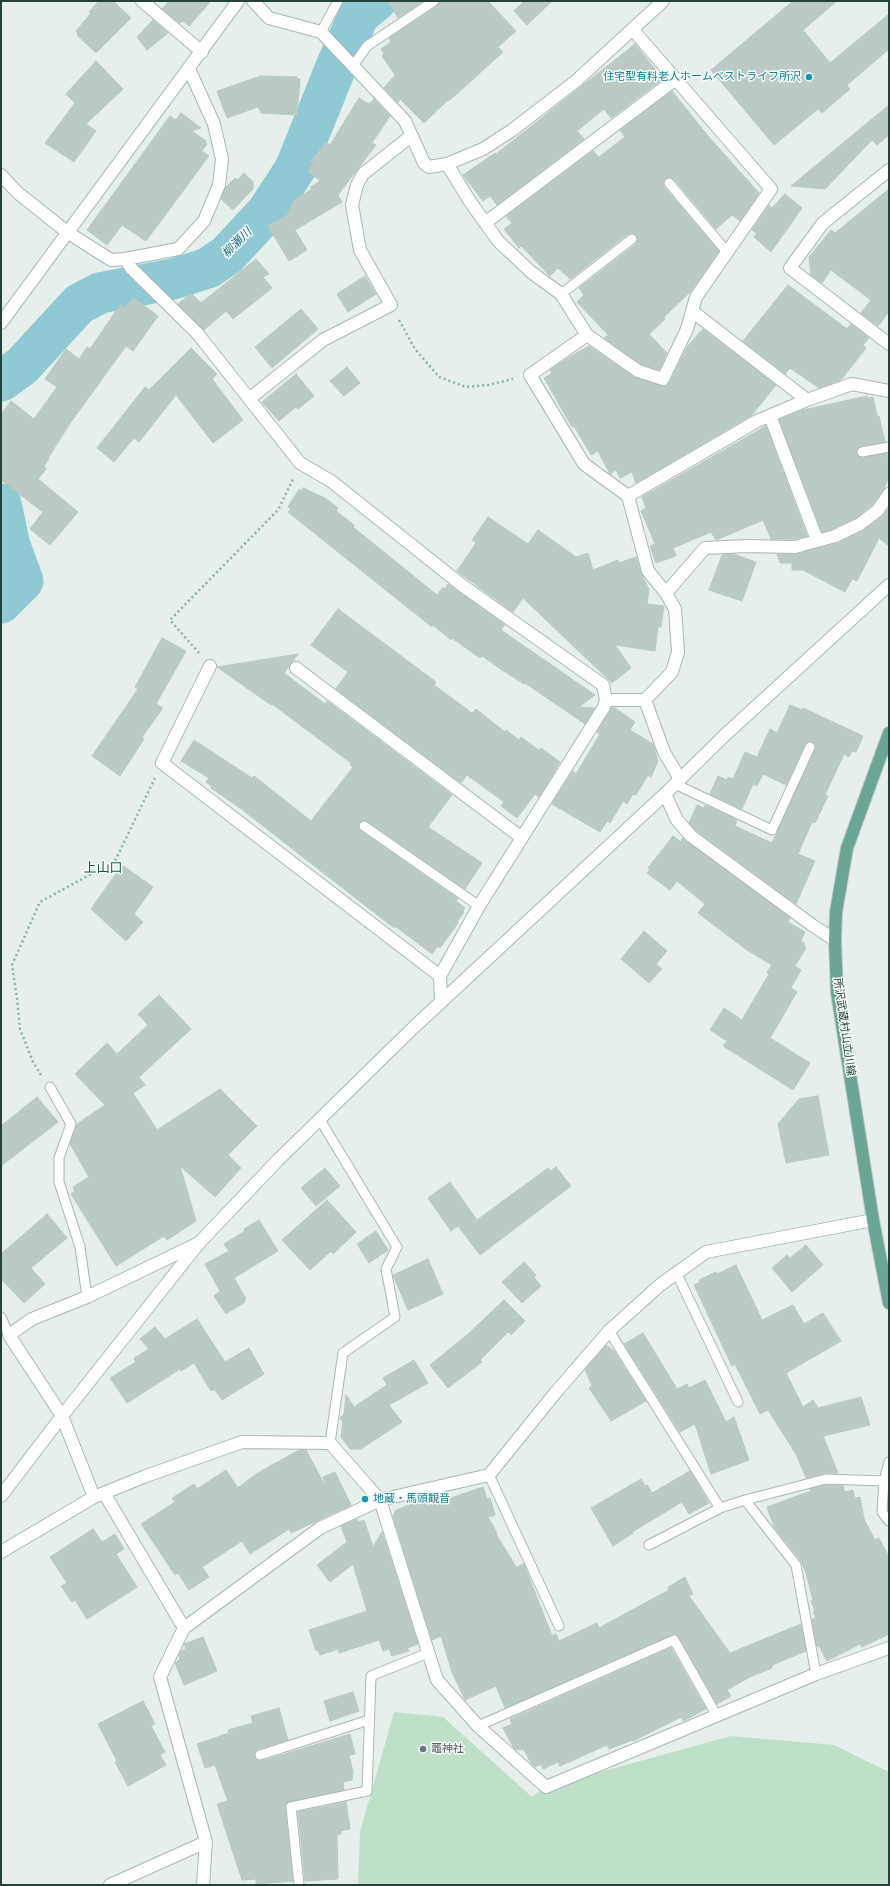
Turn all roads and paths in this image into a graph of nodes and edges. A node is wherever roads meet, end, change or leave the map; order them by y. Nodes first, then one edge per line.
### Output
1 (142, 1) edge
2 (238, 1) edge
3 (253, 1) edge
4 (338, 1) edge
5 (434, 1) edge
6 (663, 1) edge
7 (633, 30) junction
8 (324, 35) junction
9 (202, 52) junction
10 (350, 63) junction
11 (189, 69) junction
12 (676, 79) junction
13 (411, 136) junction
14 (447, 164) junction
15 (889, 170) edge
16 (1, 175) edge
17 (669, 183) dead end
18 (485, 223) junction
19 (67, 232) junction
20 (632, 239) dead end
21 (727, 252) junction
22 (128, 263) junction
23 (561, 294) junction
24 (391, 305) junction
25 (692, 311) junction
26 (1, 323) edge
27 (587, 335) junction
28 (889, 344) edge
29 (530, 375) junction
30 (889, 391) edge
31 (249, 399) junction
32 (807, 400) junction
33 (770, 416) junction
34 (889, 448) edge
35 (862, 452) dead end
36 (300, 463) junction
37 (889, 494) edge
38 (628, 496) junction
39 (817, 540) junction
40 (889, 585) edge
41 (666, 593) junction
42 (210, 666) joint
43 (296, 668) dead end
44 (606, 700) junction
45 (645, 700) junction
46 (889, 733) edge
47 (810, 747) dead end
48 (162, 763) junction
49 (678, 782) junction
50 (665, 794) junction
51 (364, 826) dead end
52 (522, 838) junction
53 (479, 906) junction
54 (835, 940) junction
55 (440, 976) junction
56 (441, 1002) junction
57 (50, 1087) joint
58 (319, 1118) junction
59 (873, 1220) junction
60 (199, 1243) junction
61 (676, 1272) junction
62 (87, 1297) junction
63 (888, 1297) edge
64 (1, 1317) edge
65 (609, 1331) junction
66 (9, 1335) junction
67 (738, 1402) dead end
68 (62, 1416) junction
69 (330, 1443) junction
70 (889, 1462) edge
71 (489, 1475) junction
72 (884, 1481) junction
73 (99, 1495) junction
74 (1, 1496) edge
75 (380, 1500) junction
76 (745, 1500) junction
77 (720, 1508) junction
78 (889, 1521) edge
79 (648, 1545) dead end
80 (1, 1552) edge
81 (559, 1626) dead end
82 (184, 1628) junction
83 (889, 1648) edge
84 (428, 1653) junction
85 (816, 1674) junction
86 (717, 1716) junction
87 (369, 1720) junction
88 (478, 1726) junction
89 (260, 1755) dead end
90 (206, 1842) junction
91 (110, 1885) edge
92 (203, 1885) edge
93 (299, 1885) edge

1 - 9 street
2 - 9 street
3 - 8 street
4 - 8 lane
5 - 10 lane
6 - 7 street
7 - 12 street
7 - 14 street
8 - 10 street
9 - 11 street
10 - 13 street
11 - 19 street
11 - 22 street
12 - 18 street
12 - 21 street
13 - 14 street
13 - 24 street
14 - 18 street
15 - 28 street
16 - 19 street
17 - 21 lane
18 - 23 street
19 - 22 street
19 - 26 street
20 - 23 lane
21 - 25 street
22 - 31 street
23 - 27 street
24 - 29 path
24 - 31 street
25 - 27 street
25 - 32 street
27 - 29 street
29 - 38 street
30 - 32 street
31 - 36 street
32 - 33 street
33 - 38 street
33 - 39 street
34 - 35 lane
36 - 42 path
36 - 44 street
37 - 39 street
38 - 41 street
39 - 41 street
40 - 49 street
41 - 45 street
42 - 48 street
43 - 52 street
44 - 45 street
44 - 52 street
45 - 49 street
46 - 54 main road, 所沢武蔵村山立川線
47 - 49 lane
48 - 55 street
48 - 57 path
49 - 50 street
50 - 54 street
50 - 56 street
51 - 53 lane
52 - 53 street
53 - 55 street
54 - 59 main road, 所沢武蔵村山立川線
55 - 56 street
56 - 58 street
57 - 62 lane
58 - 60 street
58 - 69 lane
59 - 61 street
59 - 63 main road, 所沢武蔵村山立川線
60 - 62 street
60 - 68 street
61 - 65 street
61 - 67 lane
62 - 66 street
64 - 66 lane
65 - 71 street
65 - 77 lane
66 - 68 street
68 - 73 street
68 - 74 street
69 - 73 street
69 - 75 street
70 - 72 lane
71 - 75 street
71 - 81 lane
72 - 76 lane
72 - 78 lane
73 - 80 street
73 - 82 street
75 - 82 street
75 - 84 street
76 - 77 lane
76 - 85 lane
77 - 79 lane
82 - 90 street
83 - 85 street
84 - 87 lane
84 - 88 street
85 - 86 street
86 - 88 street
86 - 88 lane
87 - 89 lane
87 - 93 lane
90 - 91 street
90 - 92 street

